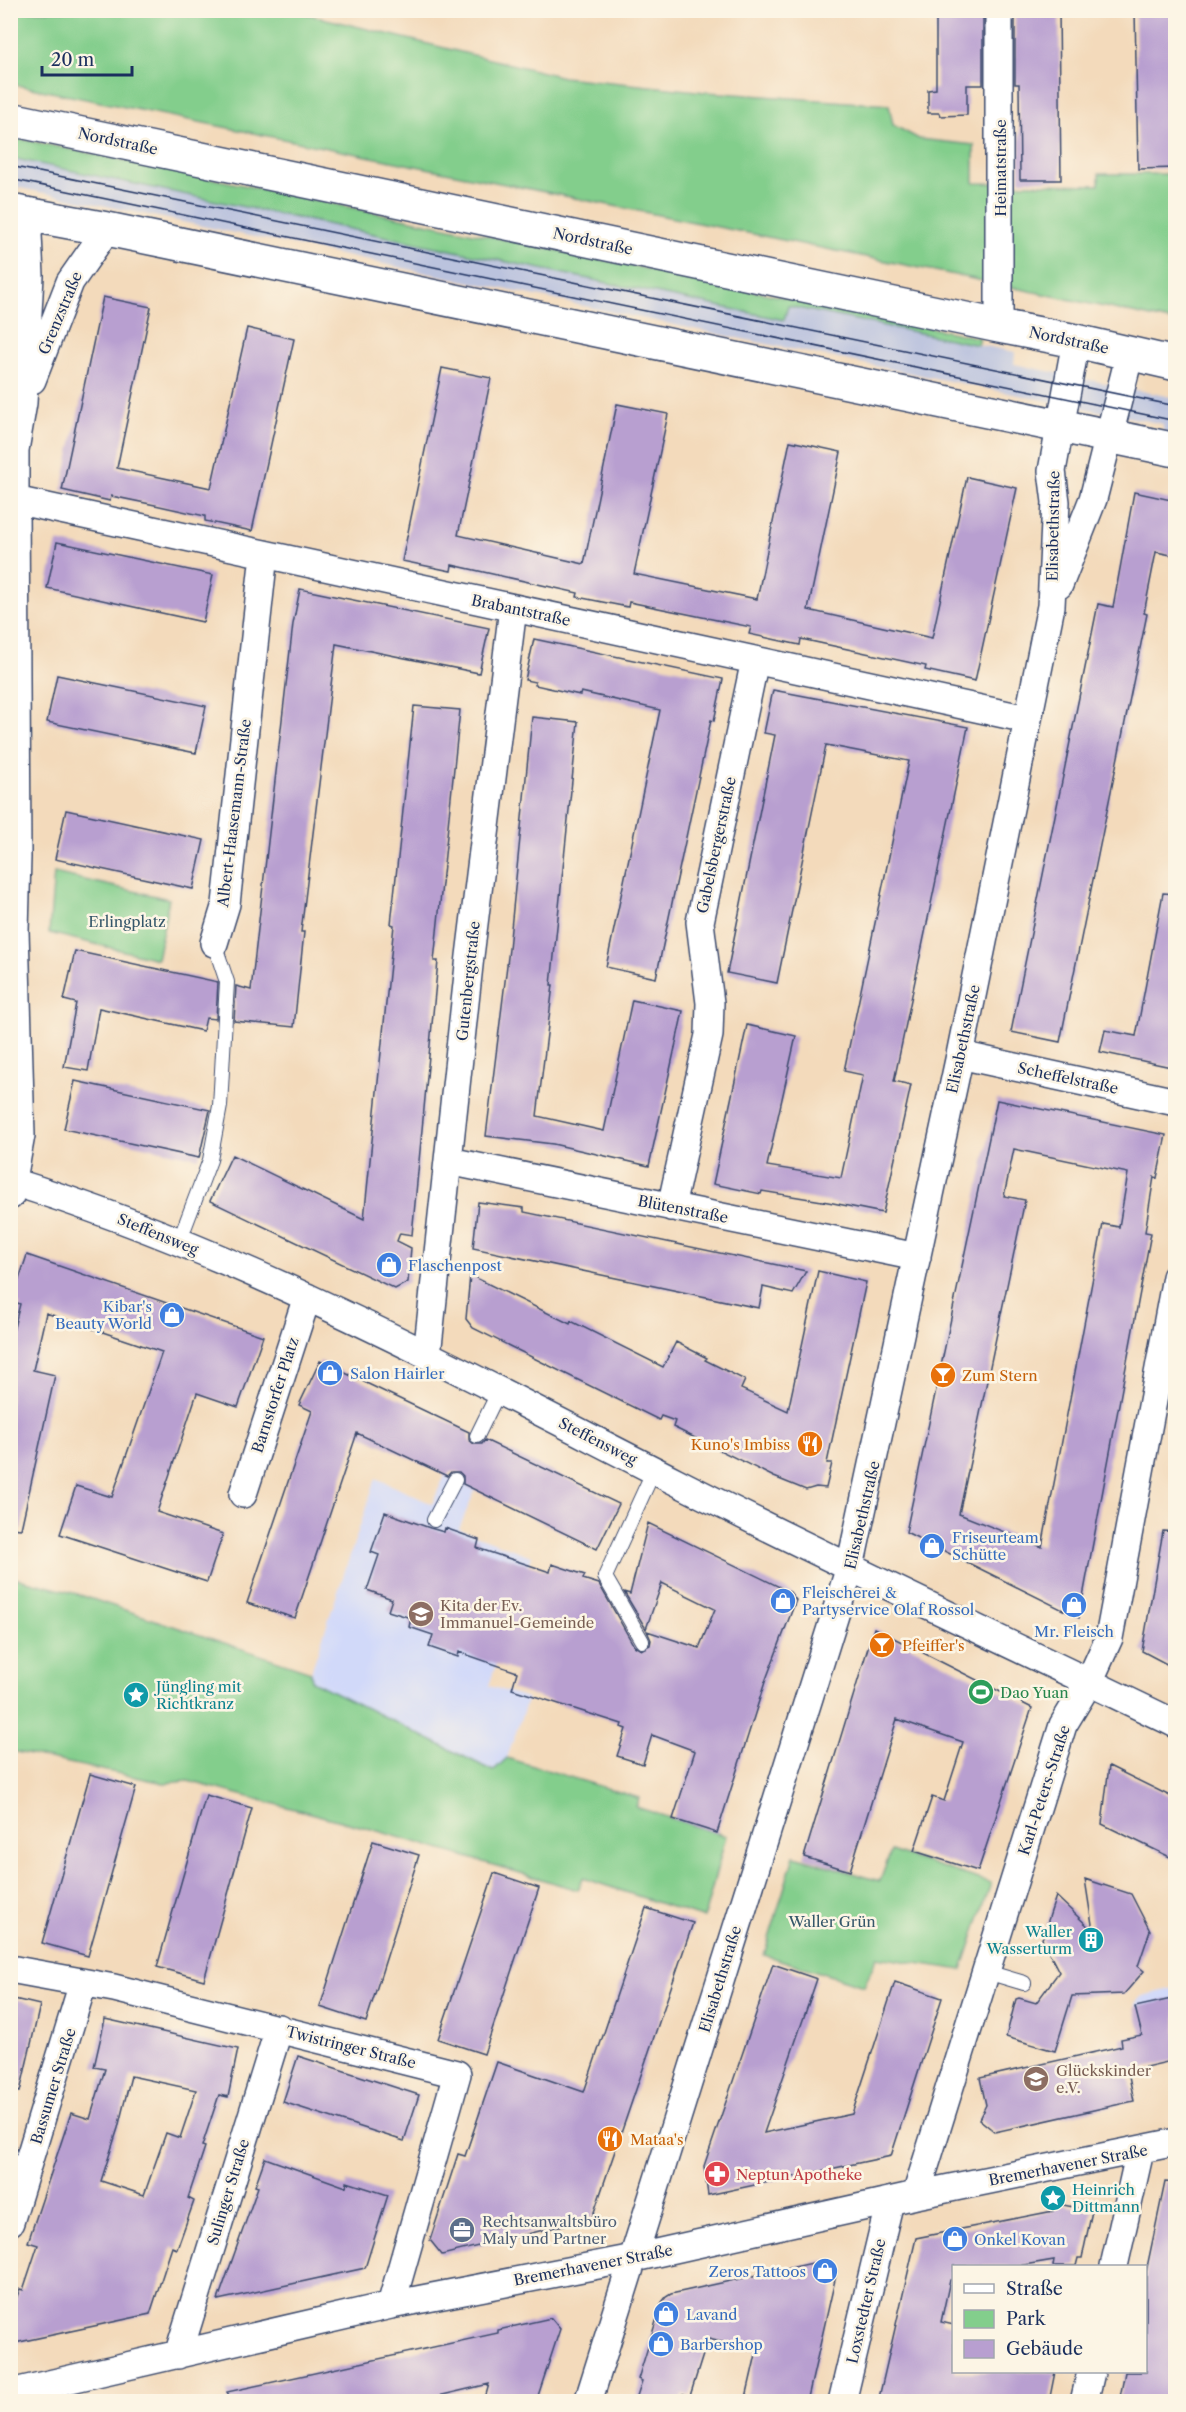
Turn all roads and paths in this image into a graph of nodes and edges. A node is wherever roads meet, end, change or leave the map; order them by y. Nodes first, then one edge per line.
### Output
1 (999, 10) edge
2 (10, 119) edge
3 (19, 212) edge
4 (107, 229) junction
5 (999, 326) junction
6 (1076, 341) junction
7 (1130, 353) junction
8 (1176, 364) edge
9 (23, 403) junction
10 (1060, 427) junction
11 (1109, 437) junction
12 (1176, 450) edge
13 (13, 500) edge
14 (264, 554) junction
15 (1052, 606) junction
16 (513, 608) junction
17 (755, 660) junction
18 (1027, 718) junction
19 (214, 943) joint
20 (960, 1055) junction
21 (1176, 1102) edge
22 (449, 1161) junction
23 (12, 1186) edge
24 (670, 1207) junction
25 (179, 1242) junction
26 (917, 1257) junction
27 (1176, 1278) edge
28 (307, 1297) junction
29 (427, 1355) junction
30 (499, 1391) junction
31 (477, 1436) dead end
32 (654, 1470) junction
33 (455, 1480) dead end
34 (243, 1494) dead end
35 (434, 1520) dead end
36 (850, 1567) junction
37 (642, 1641) dead end
38 (1089, 1682) junction
39 (1176, 1724) edge
40 (10, 1969) edge
41 (987, 1972) junction
42 (84, 1983) junction
43 (1024, 1983) dead end
44 (279, 2028) junction
45 (1176, 2142) edge
46 (1140, 2151) junction
47 (903, 2198) junction
48 (10, 2222) edge
49 (634, 2258) junction
50 (1114, 2265) edge
51 (391, 2305) junction
52 (178, 2355) junction
53 (1090, 2373) edge
54 (10, 2393) edge
55 (588, 2402) edge
56 (842, 2402) edge
57 (1084, 2402) edge

1 - 5 street, Heimatstraße
2 - 5 main road, Nordstraße
3 - 4 main road
3 - 9 street, Grenzstraße
4 - 9 street, Grenzstraße
4 - 10 main road
5 - 6 main road, Nordstraße
6 - 7 main road, Nordstraße
6 - 10 street, Elisabethstraße
7 - 8 main road, Nordstraße
7 - 11 street, Elisabethstraße
9 - 13 street, Grenzstraße
10 - 11 main road
10 - 15 street, Elisabethstraße
11 - 12 main road
11 - 15 street, Elisabethstraße
13 - 14 street, Brabantstraße
13 - 23 street, Grenzstraße
14 - 16 street, Brabantstraße
14 - 19 street, Albert-Haasemann-Straße
15 - 18 street, Elisabethstraße
16 - 17 street, Brabantstraße
16 - 22 street, Gutenbergstraße
17 - 18 street, Brabantstraße
17 - 24 street, Gabelsbergerstraße
18 - 20 street, Elisabethstraße
19 - 25 lane, Albert-Haasemann-Straße
20 - 21 street, Scheffelstraße
20 - 26 street, Elisabethstraße
22 - 24 street, Blütenstraße
22 - 29 street, Gutenbergstraße
23 - 25 street, Steffensweg
24 - 26 street, Blütenstraße
25 - 28 street, Steffensweg
26 - 36 street, Elisabethstraße
27 - 38 street, Karl-Peters-Straße
28 - 29 street, Steffensweg
28 - 34 street, Barnstorfer Platz
29 - 30 street, Steffensweg
30 - 31 lane
30 - 32 street, Steffensweg
32 - 36 street, Steffensweg
32 - 37 lane
33 - 35 lane
36 - 38 street, Steffensweg
36 - 49 street, Elisabethstraße
38 - 39 street, Steffensweg
38 - 41 street, Karl-Peters-Straße
40 - 42 street, Twistringer Straße
41 - 43 lane
41 - 47 street, Karl-Peters-Straße
42 - 44 street, Twistringer Straße
42 - 48 street, Bassumer Straße
44 - 51 street, Twistringer Straße
44 - 52 street, Sulinger Straße
45 - 46 street, Bremerhavener Straße
46 - 47 street, Bremerhavener Straße
46 - 50 street
47 - 49 street, Bremerhavener Straße
47 - 56 street, Loxstedter Straße
49 - 51 street, Bremerhavener Straße
49 - 55 street, Elisabethstraße
51 - 52 street, Bremerhavener Straße
52 - 54 street, Bremerhavener Straße
53 - 57 street

